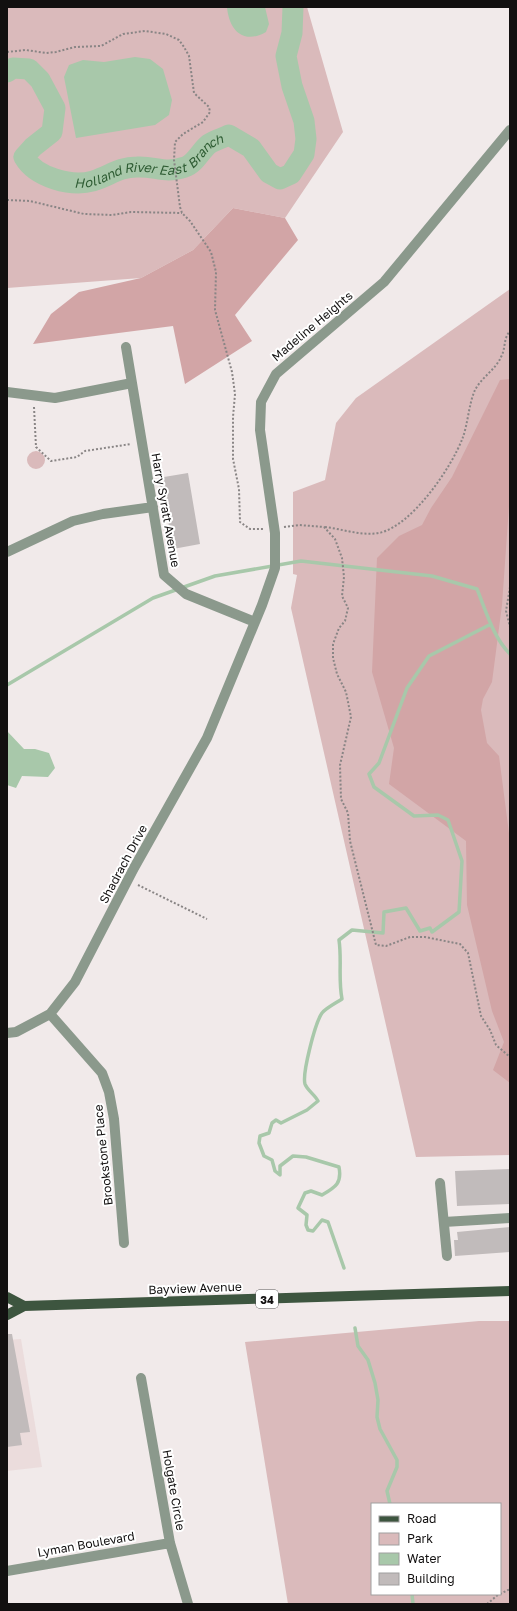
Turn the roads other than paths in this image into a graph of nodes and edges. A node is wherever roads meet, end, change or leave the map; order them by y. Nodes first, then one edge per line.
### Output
1 (510, 130) edge
2 (126, 347) dead end
3 (132, 383) junction
4 (7, 392) edge
5 (153, 507) junction
6 (7, 552) edge
7 (255, 622) junction
8 (232, 678) joint
9 (50, 1014) junction
10 (7, 1034) edge
11 (440, 1183) dead end
12 (510, 1218) edge
13 (444, 1222) junction
14 (124, 1243) dead end
15 (448, 1256) dead end
16 (510, 1291) edge
17 (7, 1297) edge
18 (24, 1306) junction
19 (7, 1315) edge
20 (141, 1378) dead end
21 (170, 1543) junction
22 (7, 1571) edge
23 (188, 1604) edge

1 - 7 street, Madeline Heights
2 - 3 street, Harry Syratt Avenue
3 - 4 street
3 - 5 street, Harry Syratt Avenue
5 - 6 street
5 - 7 street, Harry Syratt Avenue
7 - 8 street, Madeline Heights
8 - 9 street, Shadrach Drive
9 - 10 street, Shadrach Drive
9 - 14 street, Brookstone Place
11 - 13 street
12 - 13 street
13 - 15 street
16 - 18 main road, Bayview Avenue / 34
17 - 18 main road, Bayview Avenue / 34
18 - 19 main road, Bayview Avenue / 34
20 - 21 street, Holgate Circle
21 - 22 street, Lyman Boulevard
21 - 23 street, Holgate Circle

